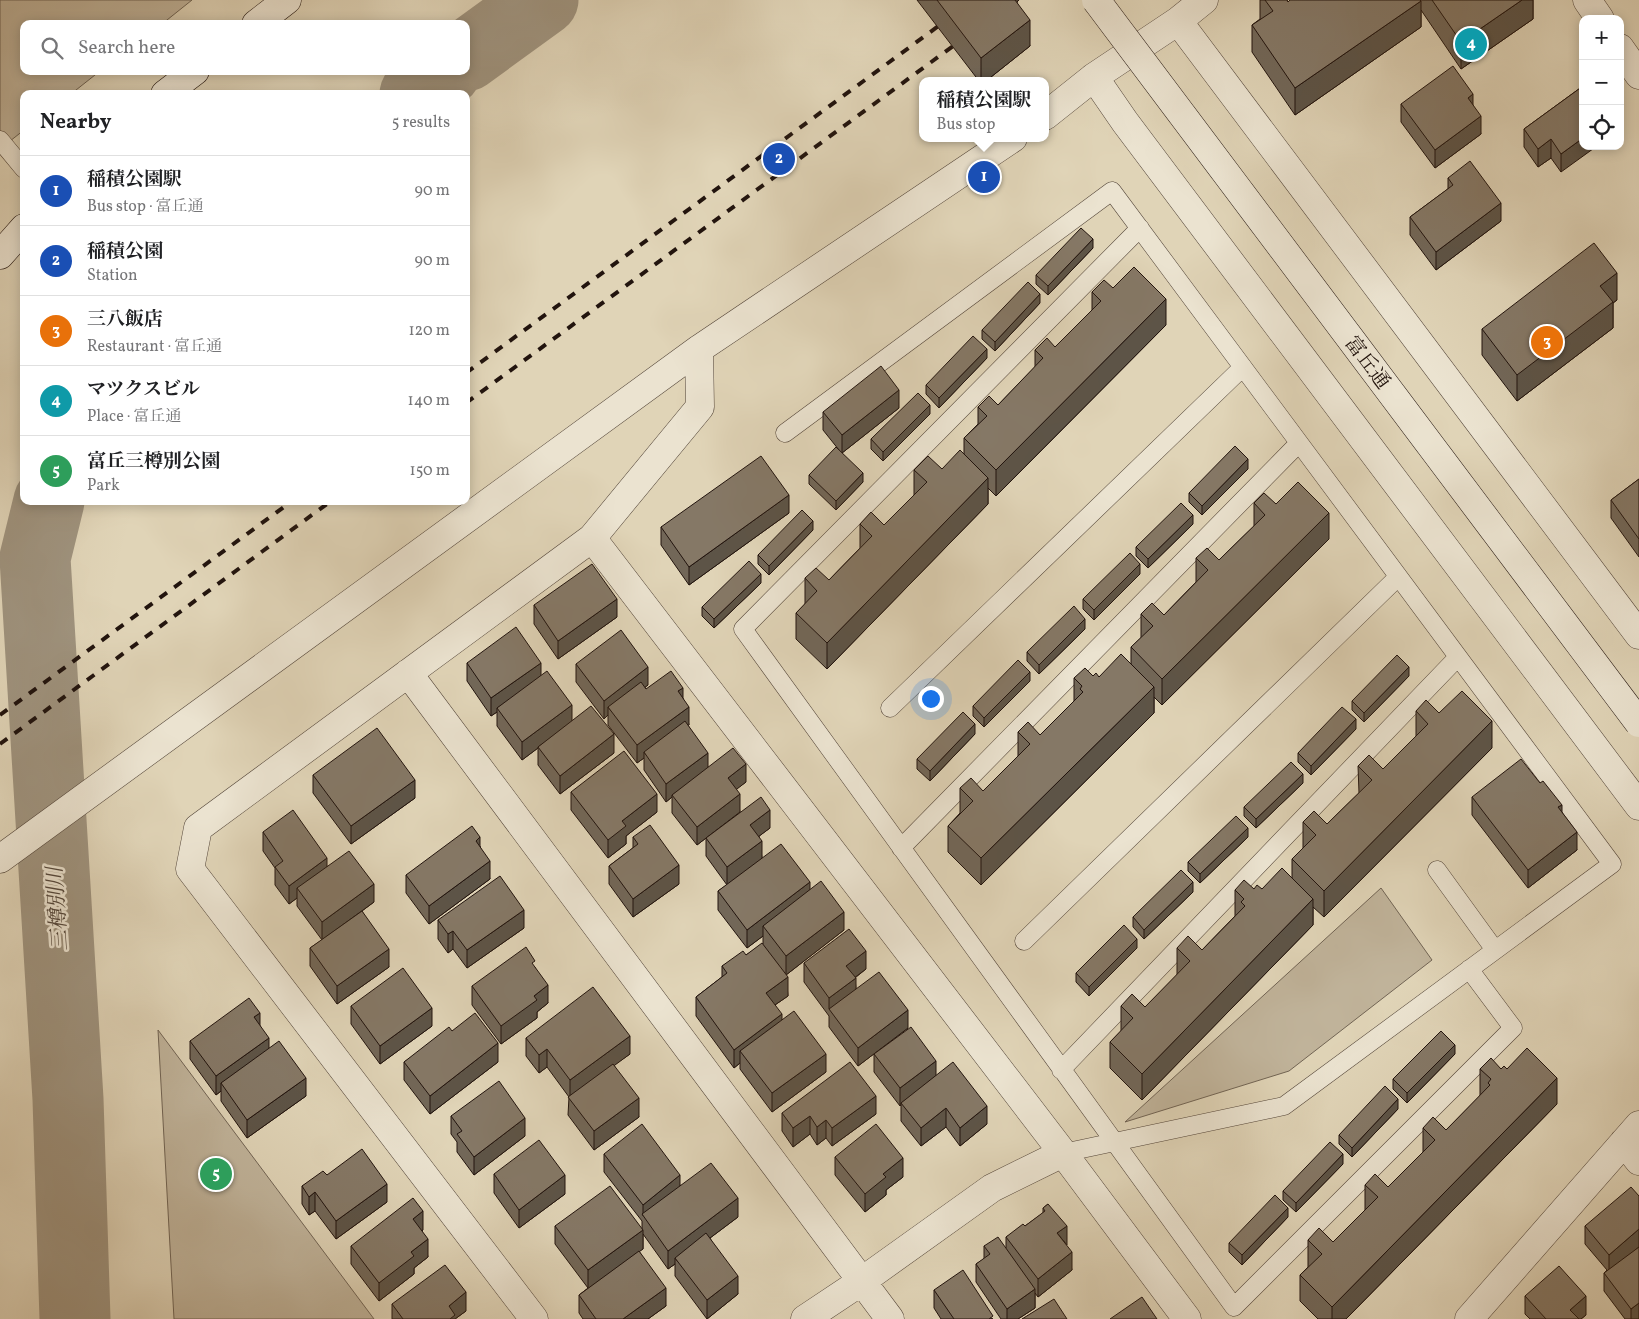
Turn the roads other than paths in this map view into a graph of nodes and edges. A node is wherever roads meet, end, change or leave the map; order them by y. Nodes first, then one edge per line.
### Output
1 (287, 0) edge
2 (1096, 0) edge
3 (1204, 0) edge
4 (1587, 0) edge
5 (1597, 15) edge
6 (261, 20) edge
7 (1178, 21) junction
8 (1624, 54) edge
9 (189, 75) edge
10 (1639, 75) edge
11 (1094, 77) junction
12 (170, 90) edge
13 (1049, 113) edge
14 (0, 140) edge
15 (1007, 142) edge
16 (20, 164) edge
17 (1140, 228) junction
18 (20, 232) edge
19 (0, 255) edge
20 (698, 349) junction
21 (1243, 367) junction
22 (785, 433) dead end
23 (1300, 443) junction
24 (592, 538) junction
25 (1398, 577) junction
26 (1639, 635) edge
27 (1458, 658) junction
28 (408, 673) junction
29 (890, 708) dead end
30 (1639, 723) edge
31 (1639, 806) edge
32 (901, 848) junction
33 (0, 859) edge
34 (1437, 870) dead end
35 (1024, 941) dead end
36 (1495, 950) junction
37 (1469, 969) junction
38 (1061, 1070) junction
39 (1114, 1142) junction
40 (1634, 1143) edge
41 (1063, 1153) junction
42 (862, 1281) junction
43 (534, 1319) edge
44 (805, 1319) edge
45 (890, 1319) edge
46 (1187, 1319) edge
47 (1469, 1319) edge

1 - 6 street
2 - 30 street, 富丘通, bridge
3 - 7 street
4 - 5 street
7 - 11 street
7 - 26 street
8 - 10 street
9 - 12 street
11 - 13 street
11 - 31 street
14 - 16 lane
15 - 20 street
17 - 21 lane
17 - 22 lane
17 - 32 lane
18 - 19 street
20 - 24 street
20 - 33 street
21 - 23 lane
21 - 29 lane
23 - 25 lane
23 - 32 lane
24 - 28 street
24 - 41 street
25 - 27 lane
25 - 35 lane
27 - 36 lane
27 - 38 lane
28 - 42 street
28 - 43 street
32 - 38 lane
34 - 36 lane
36 - 37 lane
37 - 39 lane
37 - 39 lane
38 - 39 lane
39 - 41 lane
40 - 47 street
41 - 42 street
41 - 46 street
42 - 44 street
42 - 45 street

